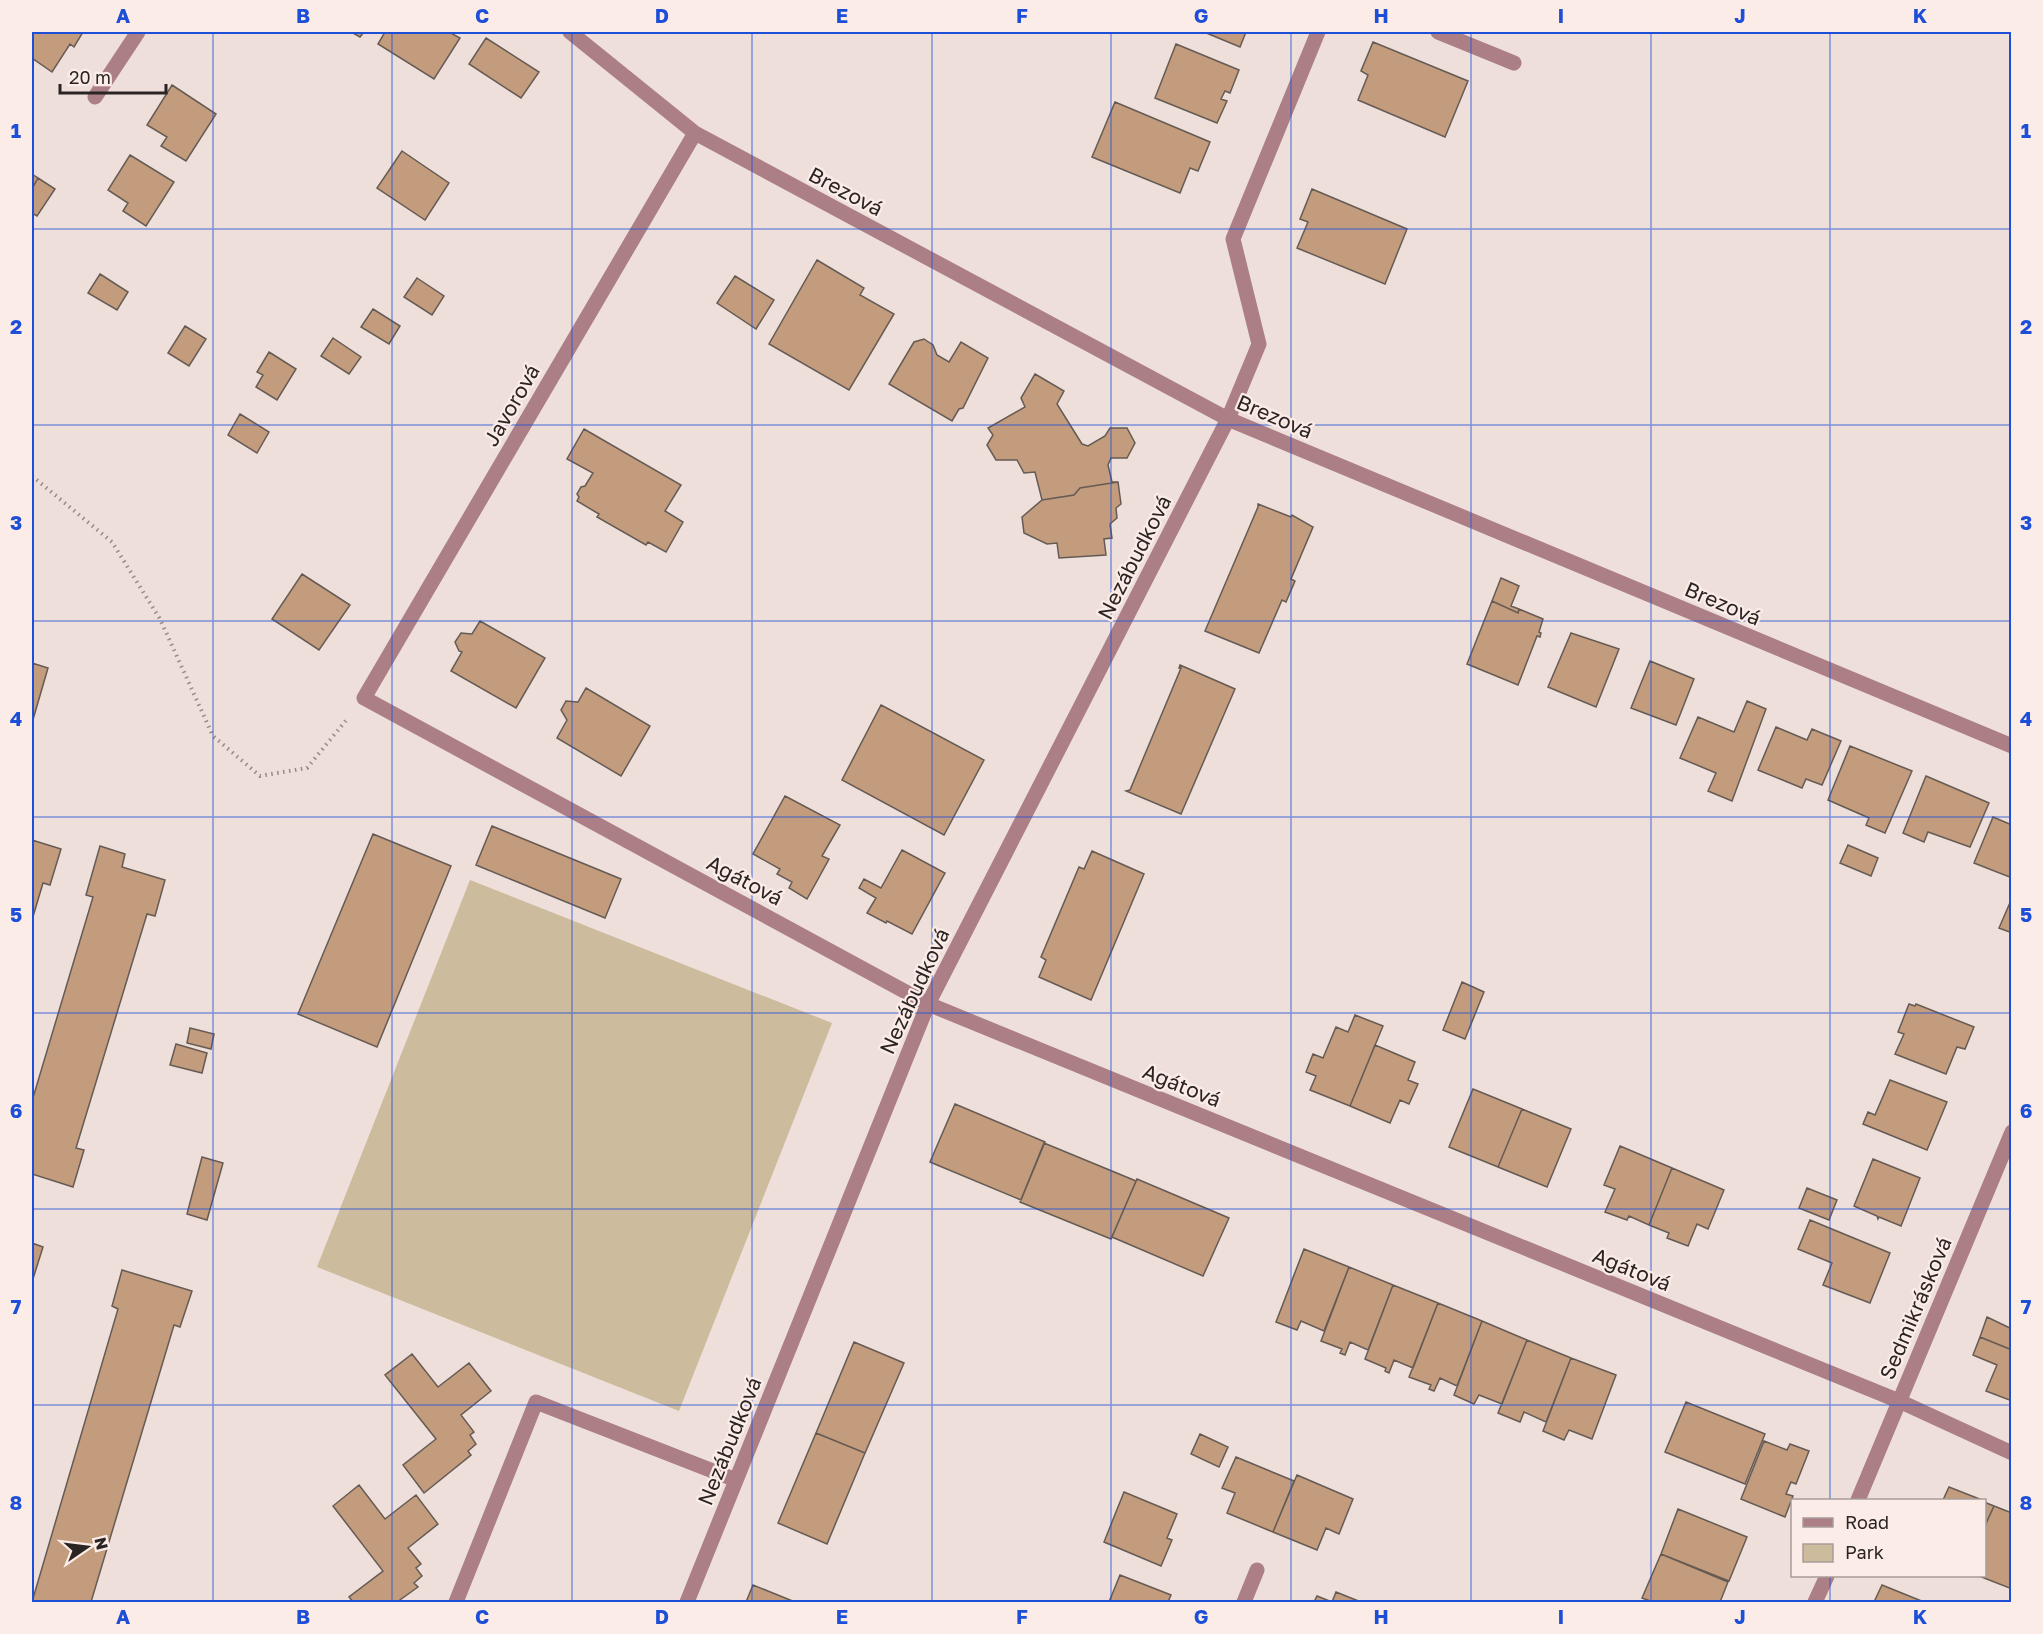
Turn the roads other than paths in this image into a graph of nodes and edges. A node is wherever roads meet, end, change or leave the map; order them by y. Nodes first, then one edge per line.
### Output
1 (138, 32) edge
2 (570, 32) edge
3 (1318, 32) edge
4 (1438, 32) edge
5 (1514, 63) dead end
6 (95, 97) dead end
7 (695, 133) junction
8 (1228, 420) junction
9 (364, 698) joint
10 (2012, 746) edge
11 (928, 1004) junction
12 (2012, 1132) edge
13 (1899, 1401) junction
14 (2012, 1453) edge
15 (736, 1480) junction
16 (1858, 1499) edge
17 (1257, 1570) dead end
18 (1826, 1577) edge
19 (456, 1602) edge
20 (687, 1602) edge
21 (1244, 1602) edge
22 (1815, 1602) edge

1 - 6 street
2 - 7 street, Brezová
3 - 8 street, Nezábudková
4 - 5 street
7 - 8 street, Brezová
7 - 9 street, Javorová
8 - 10 street, Brezová
8 - 11 street, Nezábudková
9 - 11 street, Agátová
11 - 13 street, Agátová
11 - 15 street, Nezábudková
12 - 13 street, Sedmikrásková
13 - 14 street, Agátová
13 - 16 street, Sedmikrásková
15 - 19 street
15 - 20 street, Nezábudková
17 - 21 street
18 - 22 street

